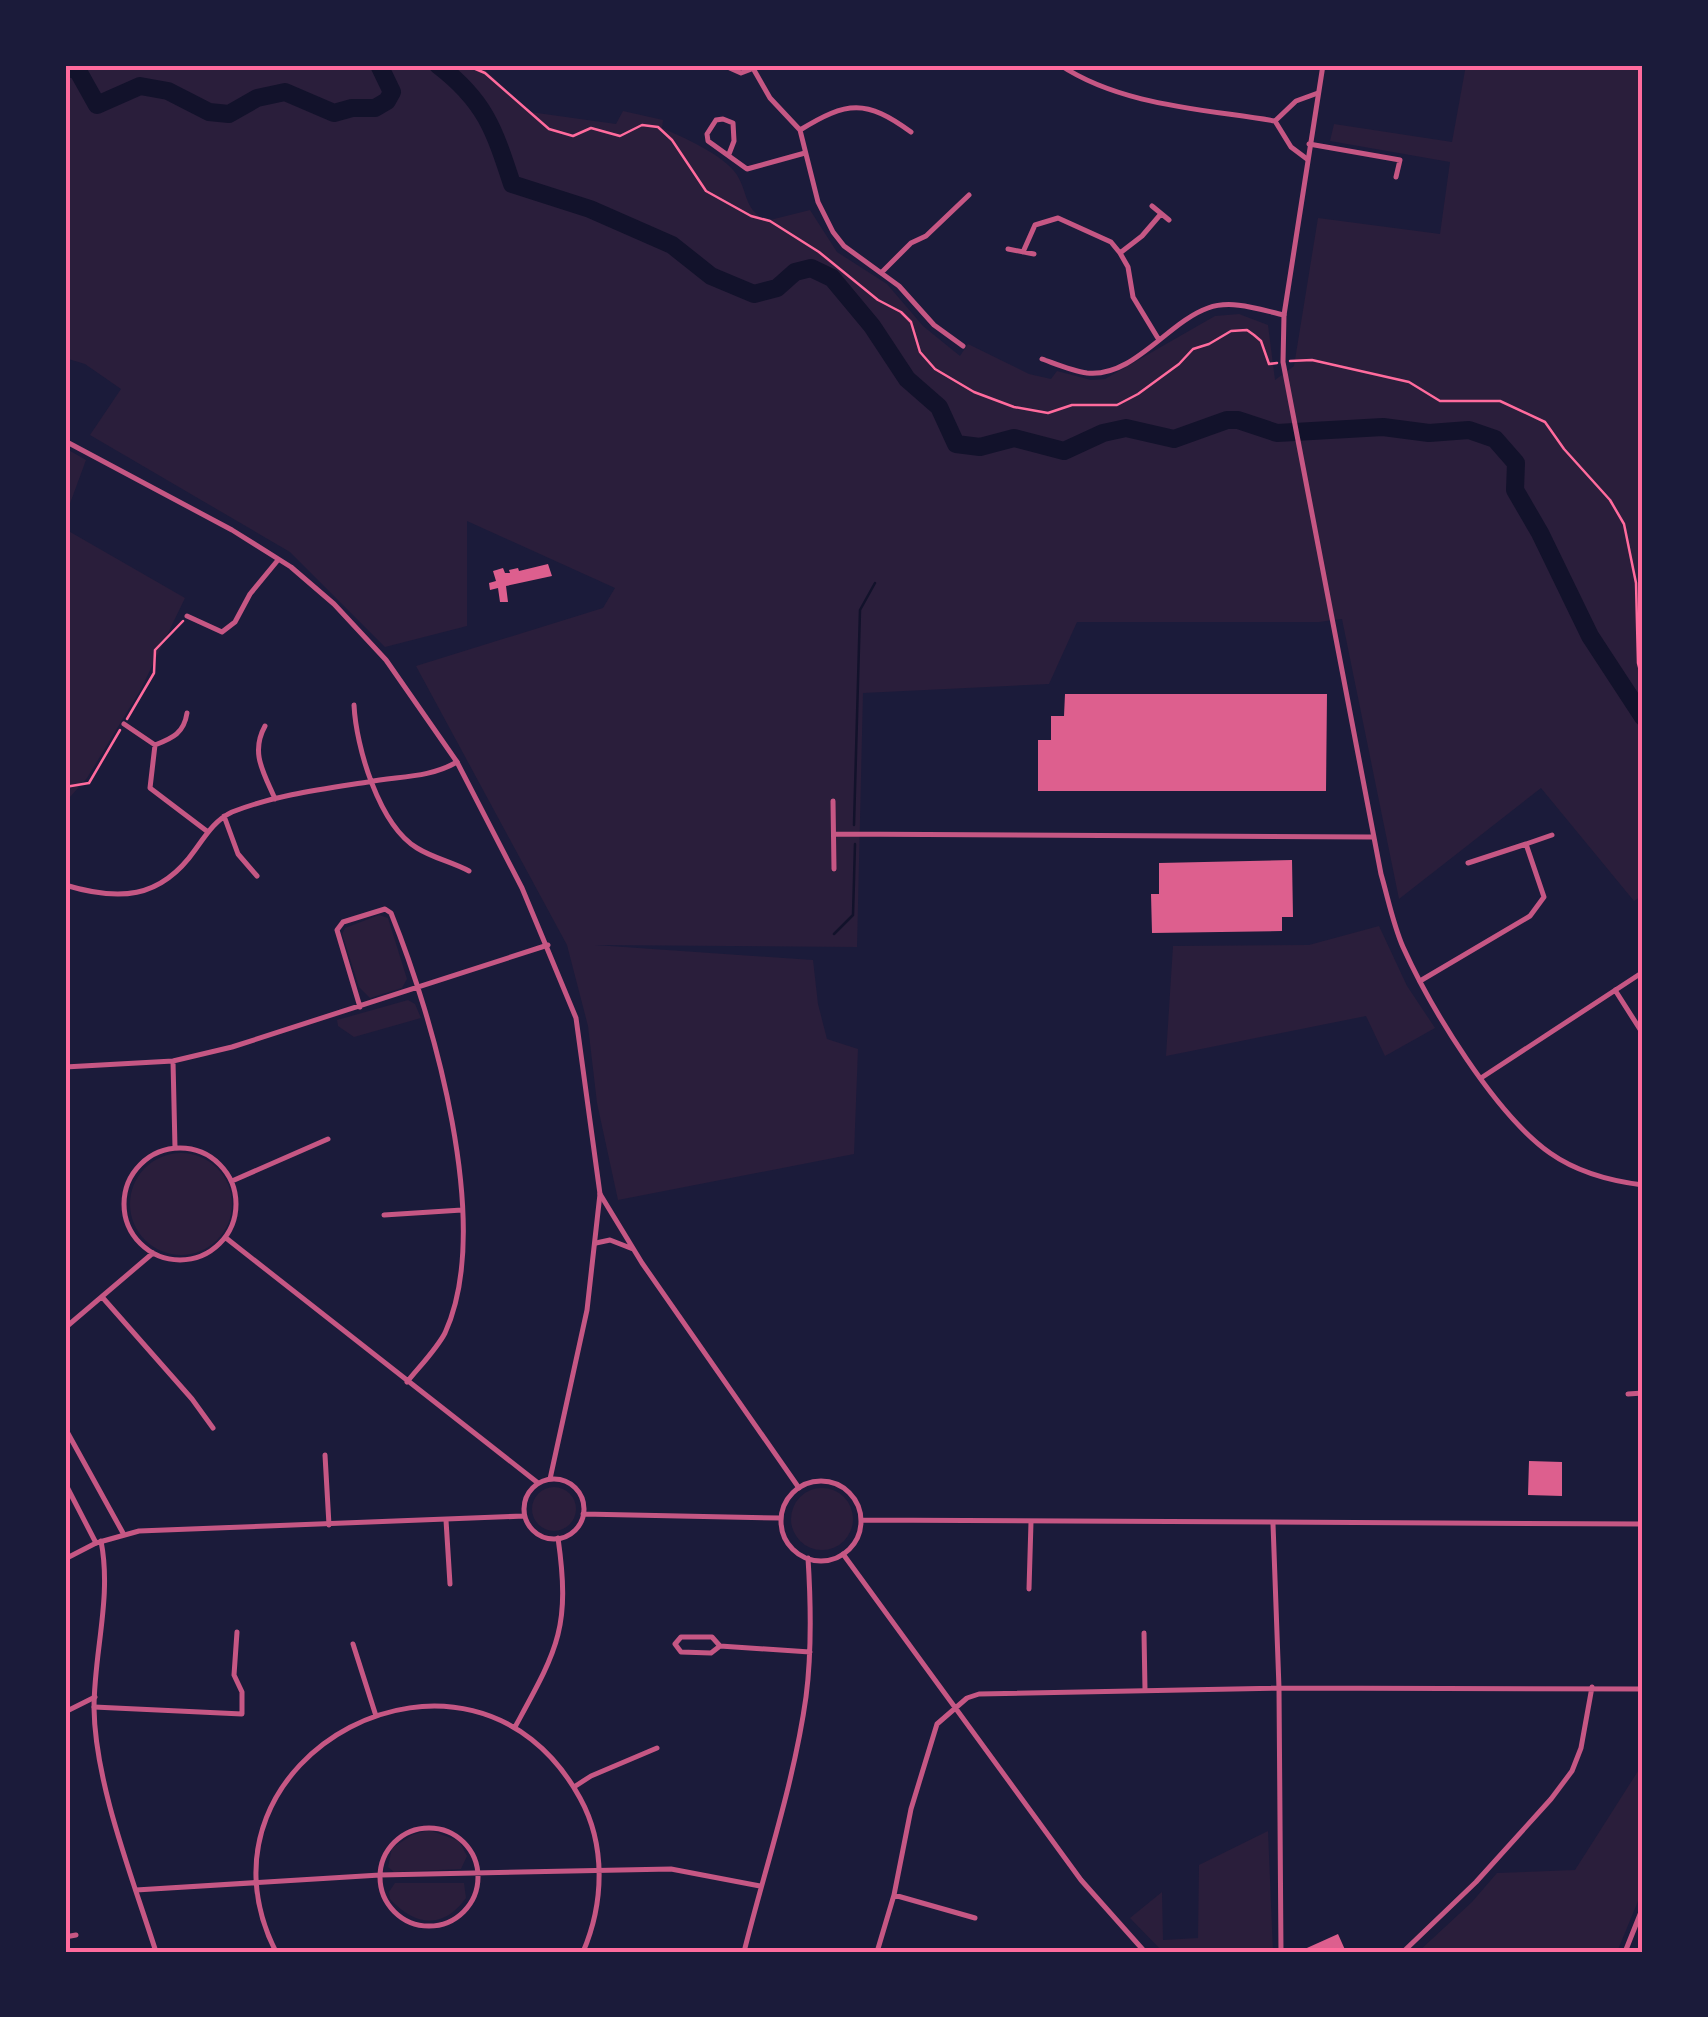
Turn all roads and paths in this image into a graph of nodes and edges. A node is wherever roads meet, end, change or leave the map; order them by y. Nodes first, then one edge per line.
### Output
1 (724, 65) edge
2 (762, 65) edge
3 (1060, 65) edge
4 (1323, 65) edge
5 (754, 70) junction
6 (1318, 93) junction
7 (1276, 121) junction
8 (800, 130) junction
9 (911, 132) dead end
10 (1309, 144) junction
11 (805, 153) junction
12 (728, 154) junction
13 (1307, 159) junction
14 (1396, 177) dead end
15 (969, 195) dead end
16 (1152, 206) dead end
17 (1160, 215) junction
18 (1169, 220) dead end
19 (1008, 249) dead end
20 (1022, 252) junction
21 (1034, 254) dead end
22 (1120, 254) junction
23 (882, 272) junction
24 (1284, 315) junction
25 (1159, 340) junction
26 (963, 346) dead end
27 (1042, 360) dead end
28 (1283, 362) junction
29 (65, 440) edge
30 (278, 560) junction
31 (187, 616) joint
32 (1643, 682) edge
33 (354, 705) dead end
34 (187, 713) dead end
35 (124, 724) junction
36 (265, 726) dead end
37 (155, 746) junction
38 (458, 762) junction
39 (372, 781) junction
40 (65, 787) edge
41 (276, 799) junction
42 (833, 801) dead end
43 (224, 816) junction
44 (208, 832) junction
45 (835, 834) junction
46 (1552, 835) dead end
47 (1372, 837) junction
48 (1526, 844) junction
49 (458, 852) dead end
50 (453, 863) junction
51 (1468, 864) dead end
52 (834, 869) dead end
53 (468, 871) dead end
54 (257, 876) dead end
55 (66, 885) edge
56 (65, 896) edge
57 (548, 945) junction
58 (1643, 972) edge
59 (1420, 980) junction
60 (417, 987) junction
61 (1615, 990) junction
62 (360, 1007) junction
63 (1643, 1034) edge
64 (173, 1061) junction
65 (65, 1067) edge
66 (1482, 1078) junction
67 (328, 1139) dead end
68 (174, 1148) junction
69 (232, 1181) junction
70 (1643, 1186) edge
71 (600, 1194) junction
72 (462, 1210) junction
73 (384, 1215) dead end
74 (226, 1238) junction
75 (596, 1243) junction
76 (635, 1251) junction
77 (153, 1253) junction
78 (103, 1298) junction
79 (65, 1328) edge
80 (408, 1382) junction
81 (1643, 1392) edge
82 (1628, 1394) dead end
83 (65, 1428) edge
84 (213, 1428) dead end
85 (325, 1456) dead end
86 (550, 1479) junction
87 (65, 1483) edge
88 (538, 1483) junction
89 (799, 1488) junction
90 (583, 1514) junction
91 (524, 1516) junction
92 (781, 1518) junction
93 (446, 1520) junction
94 (861, 1520) junction
95 (1031, 1522) junction
96 (1274, 1524) junction
97 (1643, 1524) edge
98 (329, 1525) junction
99 (123, 1534) junction
100 (558, 1538) junction
101 (99, 1542) junction
102 (844, 1554) junction
103 (808, 1558) junction
104 (65, 1559) edge
105 (450, 1584) dead end
106 (1029, 1589) dead end
107 (237, 1632) dead end
108 (1144, 1633) dead end
109 (353, 1644) dead end
110 (720, 1646) junction
111 (810, 1652) junction
112 (1592, 1687) junction
113 (1279, 1688) junction
114 (1643, 1688) edge
115 (1145, 1690) junction
116 (95, 1698) junction
117 (94, 1707) junction
118 (954, 1708) junction
119 (65, 1712) edge
120 (376, 1716) junction
121 (515, 1727) junction
122 (656, 1748) dead end
123 (574, 1787) junction
124 (599, 1870) junction
125 (476, 1874) junction
126 (380, 1875) junction
127 (257, 1884) junction
128 (760, 1886) junction
129 (136, 1890) junction
130 (894, 1895) junction
131 (1643, 1908) edge
132 (975, 1918) dead end
133 (76, 1936) dead end
134 (65, 1938) edge
135 (156, 1952) edge
136 (276, 1952) edge
137 (583, 1952) edge
138 (744, 1952) edge
139 (877, 1952) edge
140 (1145, 1952) edge
141 (1281, 1952) edge
142 (1403, 1952) edge
143 (1625, 1952) edge

1 - 5 street
2 - 5 street
3 - 7 street
4 - 6 street
5 - 8 street
6 - 7 street
6 - 10 street
7 - 13 street
8 - 9 street
8 - 11 street
10 - 13 street
10 - 14 street
11 - 12 street
11 - 23 street
12 - 12 street
13 - 24 street
15 - 23 street
16 - 17 street
17 - 18 street
17 - 22 street
19 - 20 street
20 - 21 street
20 - 22 street
22 - 25 street
23 - 26 street
24 - 25 street
24 - 28 street
25 - 27 street
28 - 32 path
28 - 47 street
29 - 30 street
30 - 31 street
30 - 38 street
31 - 35 path
33 - 39 street
34 - 37 street
35 - 37 street
35 - 40 path
36 - 41 street
37 - 44 street
38 - 39 street
38 - 57 street
39 - 41 street
39 - 50 street
41 - 43 street
42 - 45 street
43 - 44 street
43 - 54 street
44 - 55 street
45 - 47 street
45 - 52 street
46 - 48 street
47 - 59 street
48 - 51 street
48 - 59 street
49 - 50 street
50 - 53 street
55 - 56 street
57 - 60 street
57 - 71 street
58 - 61 street
59 - 66 street
60 - 62 street
60 - 62 street
60 - 72 street
61 - 63 street
61 - 66 street
62 - 64 street
64 - 65 street
64 - 68 street
66 - 70 street
67 - 69 street
68 - 69 street
68 - 77 street
69 - 74 street
71 - 75 street
71 - 76 street
72 - 73 street
72 - 80 street
74 - 77 street
74 - 80 street
75 - 76 street
75 - 86 street
76 - 89 street
77 - 78 street
78 - 79 street
78 - 84 street
80 - 88 street
81 - 82 street
83 - 99 street
85 - 98 street
86 - 88 street
86 - 90 street
87 - 101 street
88 - 91 street
89 - 92 street
89 - 94 street
90 - 92 street
90 - 100 street
91 - 93 street
91 - 100 street
92 - 103 street
93 - 98 street
93 - 105 street
94 - 95 street
94 - 102 street
95 - 96 street
95 - 106 street
96 - 97 street
96 - 113 street
98 - 99 street
99 - 101 street
100 - 121 street
101 - 104 street
101 - 116 street
102 - 103 street
102 - 118 street
103 - 111 street
107 - 117 street
108 - 115 street
109 - 120 street
110 - 110 street
110 - 111 street
111 - 128 street
112 - 113 street
112 - 114 street
112 - 142 street
113 - 115 street
113 - 141 street
115 - 118 street
116 - 117 street
116 - 119 street
117 - 129 street
118 - 130 street
118 - 140 street
120 - 121 street
120 - 127 street
121 - 123 street
122 - 123 street
123 - 124 street
124 - 125 street
124 - 128 street
124 - 137 street
125 - 126 street
125 - 126 street
125 - 126 street
126 - 127 street
127 - 129 street
127 - 136 street
128 - 138 street
129 - 135 street
130 - 132 street
130 - 139 street
131 - 143 street
133 - 134 street

